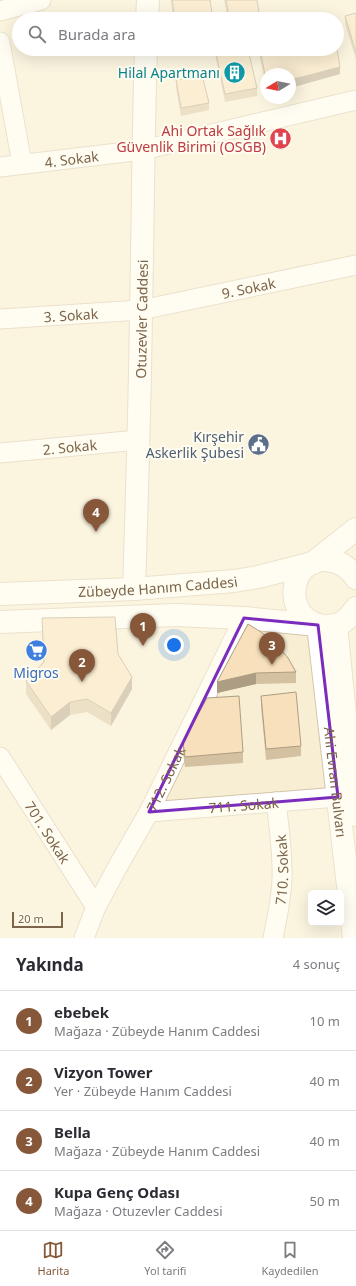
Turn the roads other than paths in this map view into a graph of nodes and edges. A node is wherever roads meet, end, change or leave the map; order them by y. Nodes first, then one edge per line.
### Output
1 (41, 0) edge
2 (148, 0) edge
3 (0, 11) edge
4 (147, 12) edge
5 (0, 42) edge
6 (146, 56) edge
7 (356, 100) edge
8 (143, 150) junction
9 (22, 164) junction
10 (0, 166) edge
11 (356, 265) edge
12 (141, 310) junction
13 (0, 319) edge
14 (138, 440) junction
15 (0, 453) edge
16 (356, 529) edge
17 (314, 563) junction
18 (352, 571) edge
19 (134, 588) junction
20 (0, 594) edge
21 (244, 618) junction
22 (342, 620) edge
23 (0, 622) edge
24 (0, 757) edge
25 (349, 797) edge
26 (276, 802) junction
27 (149, 812) junction
28 (356, 822) edge
29 (96, 907) junction
30 (84, 938) edge
31 (273, 938) edge
32 (354, 938) edge

1 - 3 street
2 - 4 main road
5 - 9 street
6 - 8 main road, Otuzevler Caddesi
7 - 8 street, 4. Sokak
8 - 9 street, 4. Sokak
8 - 12 main road, Otuzevler Caddesi
9 - 10 street, 4. Sokak
11 - 12 street, 9. Sokak
12 - 13 street, 3. Sokak
12 - 14 main road, Otuzevler Caddesi
14 - 15 street, 2. Sokak
14 - 19 main road, Otuzevler Caddesi
16 - 17 main road
17 - 18 main road, Zübeyde Hanım Caddesi
17 - 19 main road, Zübeyde Hanım Caddesi
17 - 22 main road
19 - 20 main road, Zübeyde Hanım Caddesi
21 - 22 main road, Zübeyde Hanım Caddesi
21 - 23 main road, Zübeyde Hanım Caddesi
21 - 27 street, 712. Sokak
22 - 25 main road, Ahi Evran Bulvarı
24 - 29 street, 701. Sokak
25 - 26 street, 711. Sokak
25 - 28 main road, Ahi Evran Bulvarı
25 - 32 main road, Ahi Evran Bulvarı
26 - 27 street, 711. Sokak
26 - 31 street, 710. Sokak
27 - 29 street, 712. Sokak
29 - 30 street, 712. Sokak

